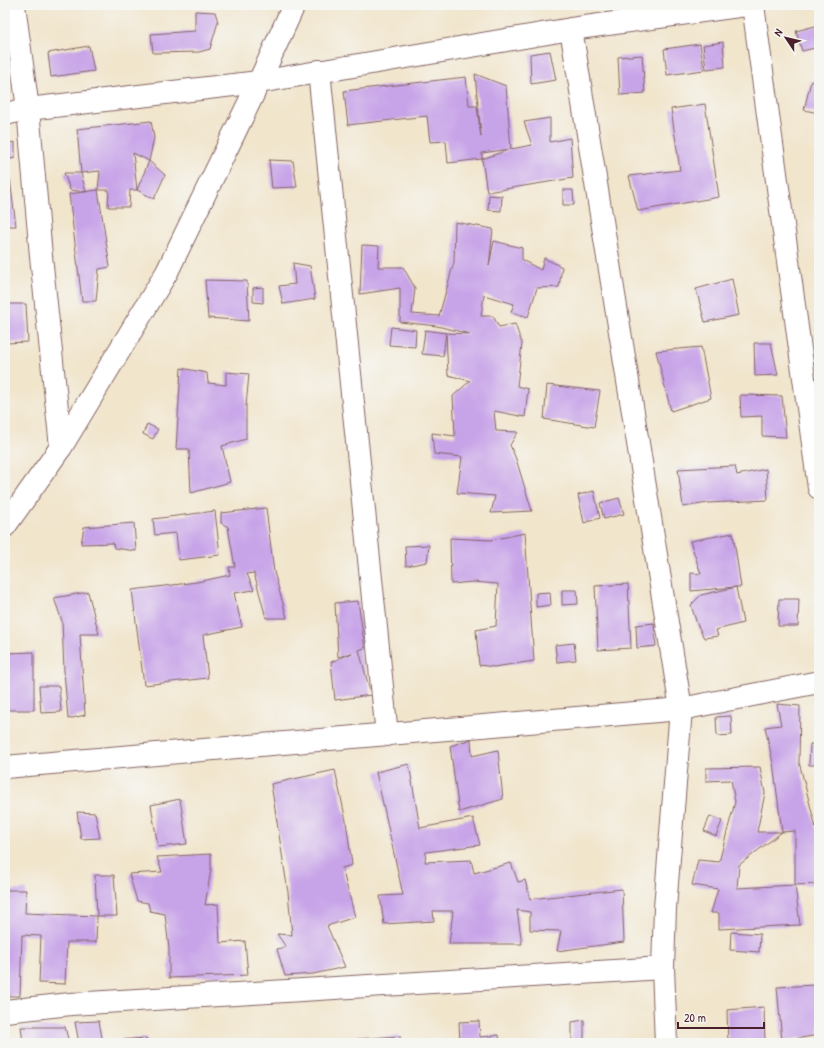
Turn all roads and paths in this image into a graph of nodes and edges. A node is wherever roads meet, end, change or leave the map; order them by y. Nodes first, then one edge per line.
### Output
1 (14, 5) edge
2 (294, 5) edge
3 (746, 5) edge
4 (753, 5) edge
5 (571, 29) junction
6 (320, 71) junction
7 (259, 82) junction
8 (28, 109) junction
9 (5, 114) edge
10 (61, 447) junction
11 (819, 488) edge
12 (5, 526) edge
13 (819, 682) edge
14 (681, 709) junction
15 (387, 735) junction
16 (5, 767) edge
17 (663, 968) junction
18 (5, 1011) edge
19 (666, 1043) edge

1 - 8 street
2 - 7 street
3 - 5 street
4 - 11 street
5 - 6 street
5 - 14 street
6 - 7 street
6 - 15 street
7 - 8 street
7 - 10 street
8 - 9 street
8 - 10 street
10 - 12 street
13 - 14 street
14 - 15 street
14 - 17 street
15 - 16 street
17 - 18 street
17 - 19 street

